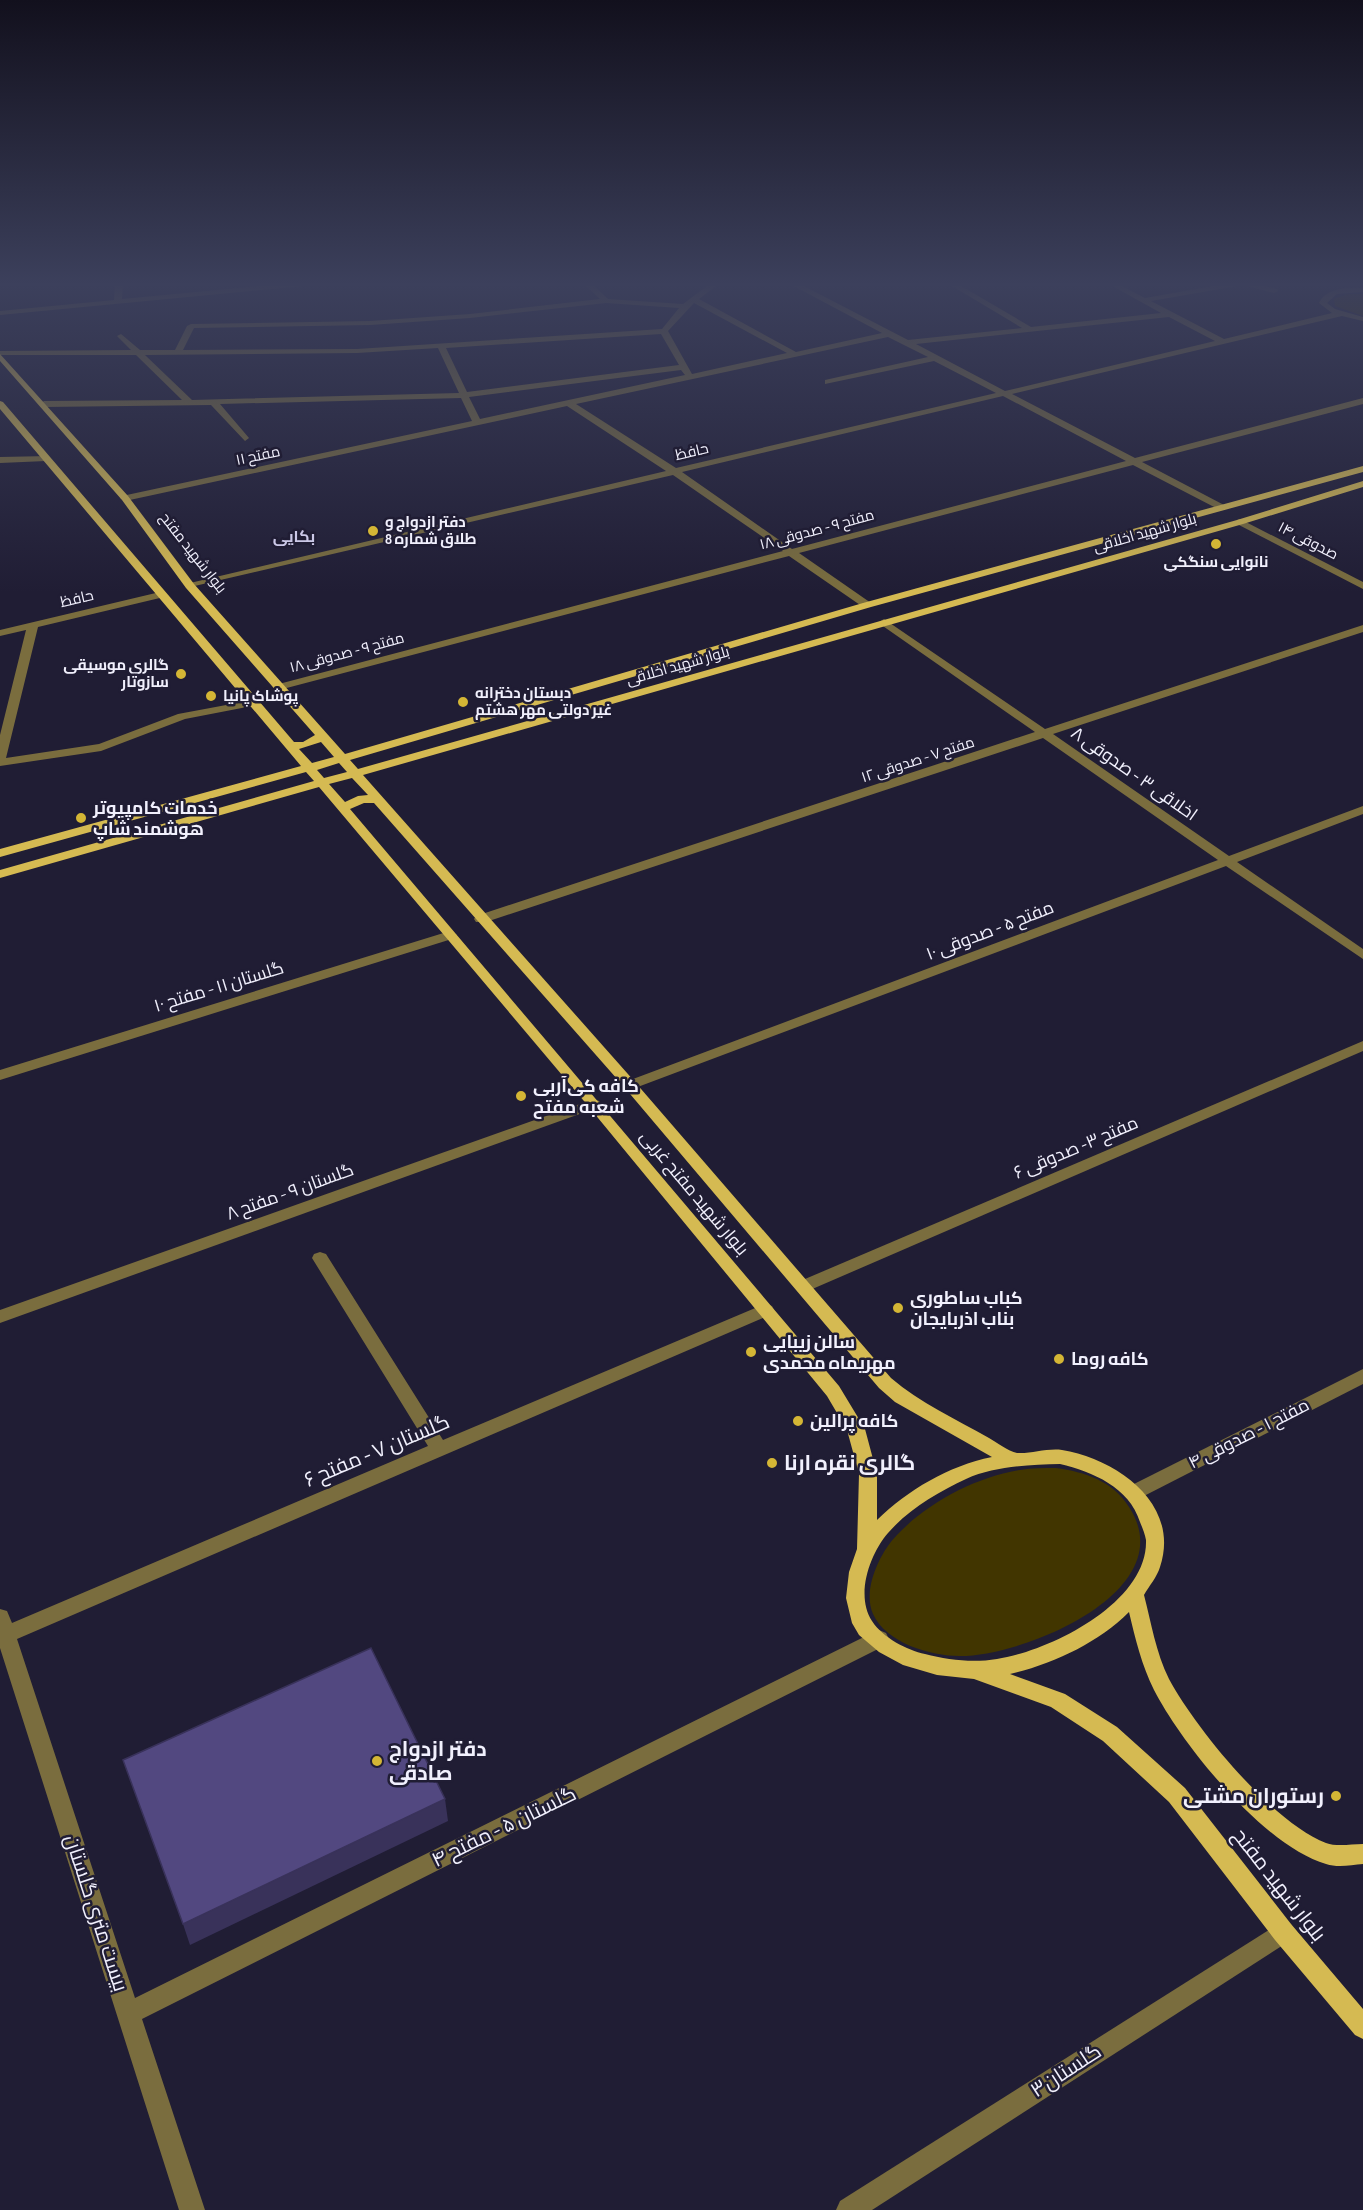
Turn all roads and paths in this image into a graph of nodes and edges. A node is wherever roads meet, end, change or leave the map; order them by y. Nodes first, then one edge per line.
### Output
1 (28, 386) edge
2 (172, 386) edge
3 (460, 386) edge
4 (534, 386) edge
5 (647, 386) edge
6 (989, 386) edge
7 (1037, 386) edge
8 (1004, 394) junction
9 (464, 395) junction
10 (1363, 401) edge
11 (189, 402) junction
12 (213, 402) junction
13 (569, 403) junction
14 (0, 404) edge
15 (44, 404) junction
16 (477, 423) junction
17 (246, 438) dead end
18 (46, 458) junction
19 (0, 459) edge
20 (1133, 461) junction
21 (1363, 469) edge
22 (675, 472) junction
23 (1363, 484) edge
24 (125, 498) junction
25 (1221, 507) junction
26 (1239, 522) junction
27 (791, 552) junction
28 (1363, 570) edge
29 (1344, 576) junction
30 (190, 586) junction
31 (1363, 586) edge
32 (160, 595) junction
33 (867, 605) junction
34 (884, 622) junction
35 (33, 625) junction
36 (1363, 628) edge
37 (0, 633) edge
38 (279, 687) junction
39 (253, 703) junction
40 (1045, 734) junction
41 (321, 736) junction
42 (290, 746) junction
43 (340, 759) junction
44 (0, 761) edge
45 (309, 768) junction
46 (354, 774) junction
47 (322, 784) junction
48 (375, 799) junction
49 (342, 808) junction
50 (1363, 810) edge
51 (0, 853) edge
52 (1228, 861) junction
53 (0, 874) edge
54 (481, 919) junction
55 (450, 935) junction
56 (1363, 956) edge
57 (1363, 1046) edge
58 (0, 1075) edge
59 (630, 1085) junction
60 (594, 1104) junction
61 (320, 1258) dead end
62 (804, 1286) junction
63 (766, 1310) junction
64 (0, 1317) edge
65 (1363, 1376) edge
66 (439, 1449) junction
67 (1013, 1460) junction
68 (1136, 1492) junction
69 (867, 1550) junction
70 (1134, 1593) junction
71 (2, 1630) edge
72 (879, 1639) junction
73 (971, 1669) junction
74 (1363, 1854) edge
75 (1283, 1932) junction
76 (129, 2013) junction
77 (1363, 2026) edge
78 (192, 2210) edge
79 (849, 2210) edge

1 - 15 main road, بلوار شهید مفتح
2 - 11 street
3 - 9 street
4 - 9 street
5 - 13 street, مفتح ۱۱
6 - 8 street
7 - 8 street, حافظ
8 - 20 street
8 - 22 street, حافظ
9 - 12 street
9 - 16 street
10 - 20 street, مفتح ۹ - صدوقی ۱۸
11 - 12 street
11 - 15 street
12 - 17 street
13 - 16 street, مفتح ۱۱
13 - 22 street
14 - 18 main road
15 - 24 main road, بلوار شهید مفتح
16 - 24 street, مفتح ۱۱
18 - 19 street
18 - 32 main road
20 - 25 street
20 - 27 street, مفتح ۹ - صدوقی ۱۸
21 - 25 main road, بلوار شهید اخلاقی
22 - 27 street
22 - 30 street, حافظ
23 - 26 main road, بلوار شهید اخلاقی
24 - 30 main road, بلوار شهید مفتح
25 - 33 main road, بلوار شهید اخلاقی
26 - 29 street, صدوقی ۱۴
26 - 34 main road, بلوار شهید اخلاقی
27 - 33 street
27 - 38 street, مفتح ۹ - صدوقی ۱۸
28 - 29 street
29 - 31 street, صدوقی ۱۴
30 - 38 main road, بلوار شهید مفتح
32 - 35 street, حافظ
32 - 39 main road
33 - 43 main road, بلوار شهید اخلاقی
34 - 40 street, اخلاقی ۳ - صدوقی ۸
34 - 46 main road, بلوار شهید اخلاقی
35 - 37 street, حافظ
35 - 44 street
36 - 40 street, مفتح ۷ - صدوقی ۱۲
38 - 41 main road, بلوار شهید مفتح
39 - 42 main road
39 - 44 street
40 - 52 street, اخلاقی ۳ - صدوقی ۸
40 - 54 street, مفتح ۷ - صدوقی ۱۲
41 - 42 main road
41 - 43 main road, بلوار شهید مفتح
42 - 45 main road
43 - 45 main road, بلوار شهید اخلاقی
43 - 46 main road, بلوار شهید مفتح
45 - 47 main road
45 - 51 main road, بلوار شهید اخلاقی
46 - 47 main road, بلوار شهید اخلاقی
46 - 48 main road, بلوار شهید مفتح غربی
47 - 49 main road, بلوار شهید مفتح غربی
47 - 53 main road, بلوار شهید اخلاقی
48 - 49 main road
48 - 54 main road, بلوار شهید مفتح غربی
49 - 55 main road, بلوار شهید مفتح غربی
50 - 52 street, مفتح ۵ - صدوقی ۱۰
52 - 56 street, اخلاقی ۳ - صدوقی ۸
52 - 59 street, مفتح ۵ - صدوقی ۱۰
54 - 59 main road, بلوار شهید مفتح غربی
55 - 58 street, گلستان ۱۱ - مفتح ۱۰
55 - 60 main road, بلوار شهید مفتح غربی
57 - 62 street, مفتح ۳- صدوقی ۶
59 - 62 main road, بلوار شهید مفتح غربی
60 - 63 main road, بلوار شهید مفتح غربی
60 - 64 street, گلستان ۹ - مفتح ۸
61 - 66 street
62 - 67 main road, بلوار شهید مفتح غربی
63 - 66 street, گلستان ۷ - مفتح ۶
63 - 69 main road, بلوار شهید مفتح غربی
65 - 68 street, مفتح ۱ - صدوقی ۴
66 - 71 street, گلستان ۷ - مفتح ۶
67 - 68 main road
67 - 69 main road
68 - 70 main road
69 - 72 main road
70 - 73 main road
70 - 74 main road, بلوار شهید مفتح
71 - 76 street, بیست متری گلستان
72 - 73 main road
72 - 76 street, گلستان ۵ - مفتح ۴
73 - 75 main road, بلوار شهید مفتح
75 - 77 main road, بلوار شهید مفتح
75 - 79 street, گلستان۳
76 - 78 street, بیست متری گلستان

